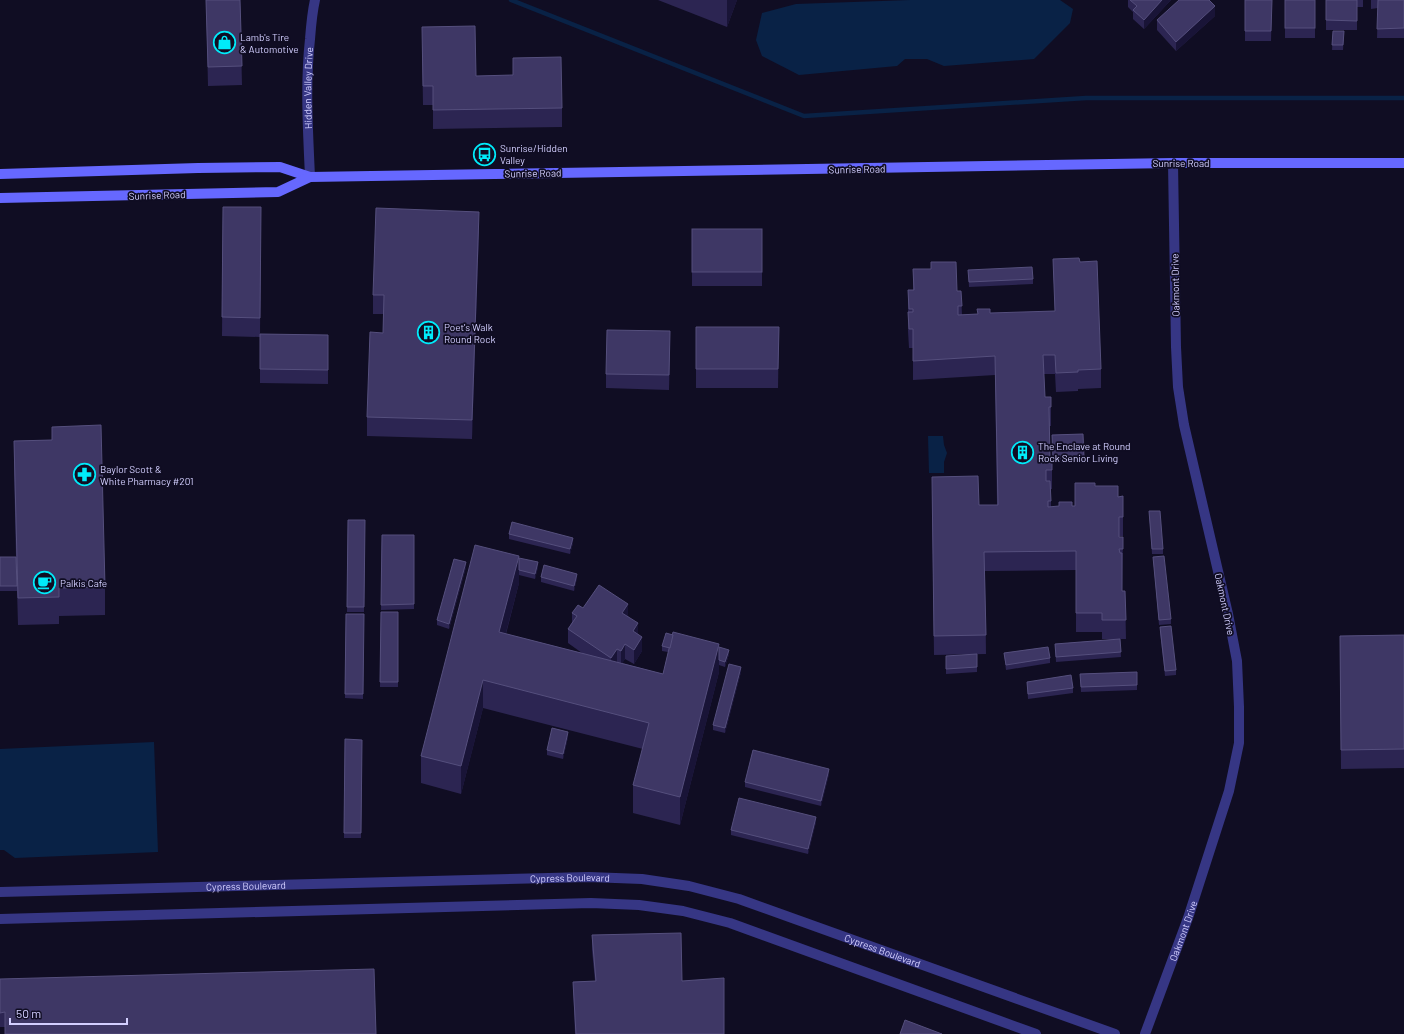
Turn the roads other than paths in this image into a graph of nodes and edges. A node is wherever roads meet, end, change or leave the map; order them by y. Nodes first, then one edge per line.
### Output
1 (315, 0) edge
2 (1173, 163) junction
3 (1404, 163) edge
4 (0, 174) edge
5 (310, 177) junction
6 (0, 198) edge
7 (0, 892) edge
8 (0, 919) edge
9 (1036, 1034) edge
10 (1115, 1034) edge
11 (1145, 1034) edge

1 - 5 street, Hidden Valley Drive
2 - 3 main road, Sunrise Road
2 - 5 main road, Sunrise Road
2 - 11 street, Oakmont Drive
4 - 5 main road, Sunrise Road
5 - 6 main road, Sunrise Road
7 - 10 street, Cypress Boulevard
8 - 9 street

